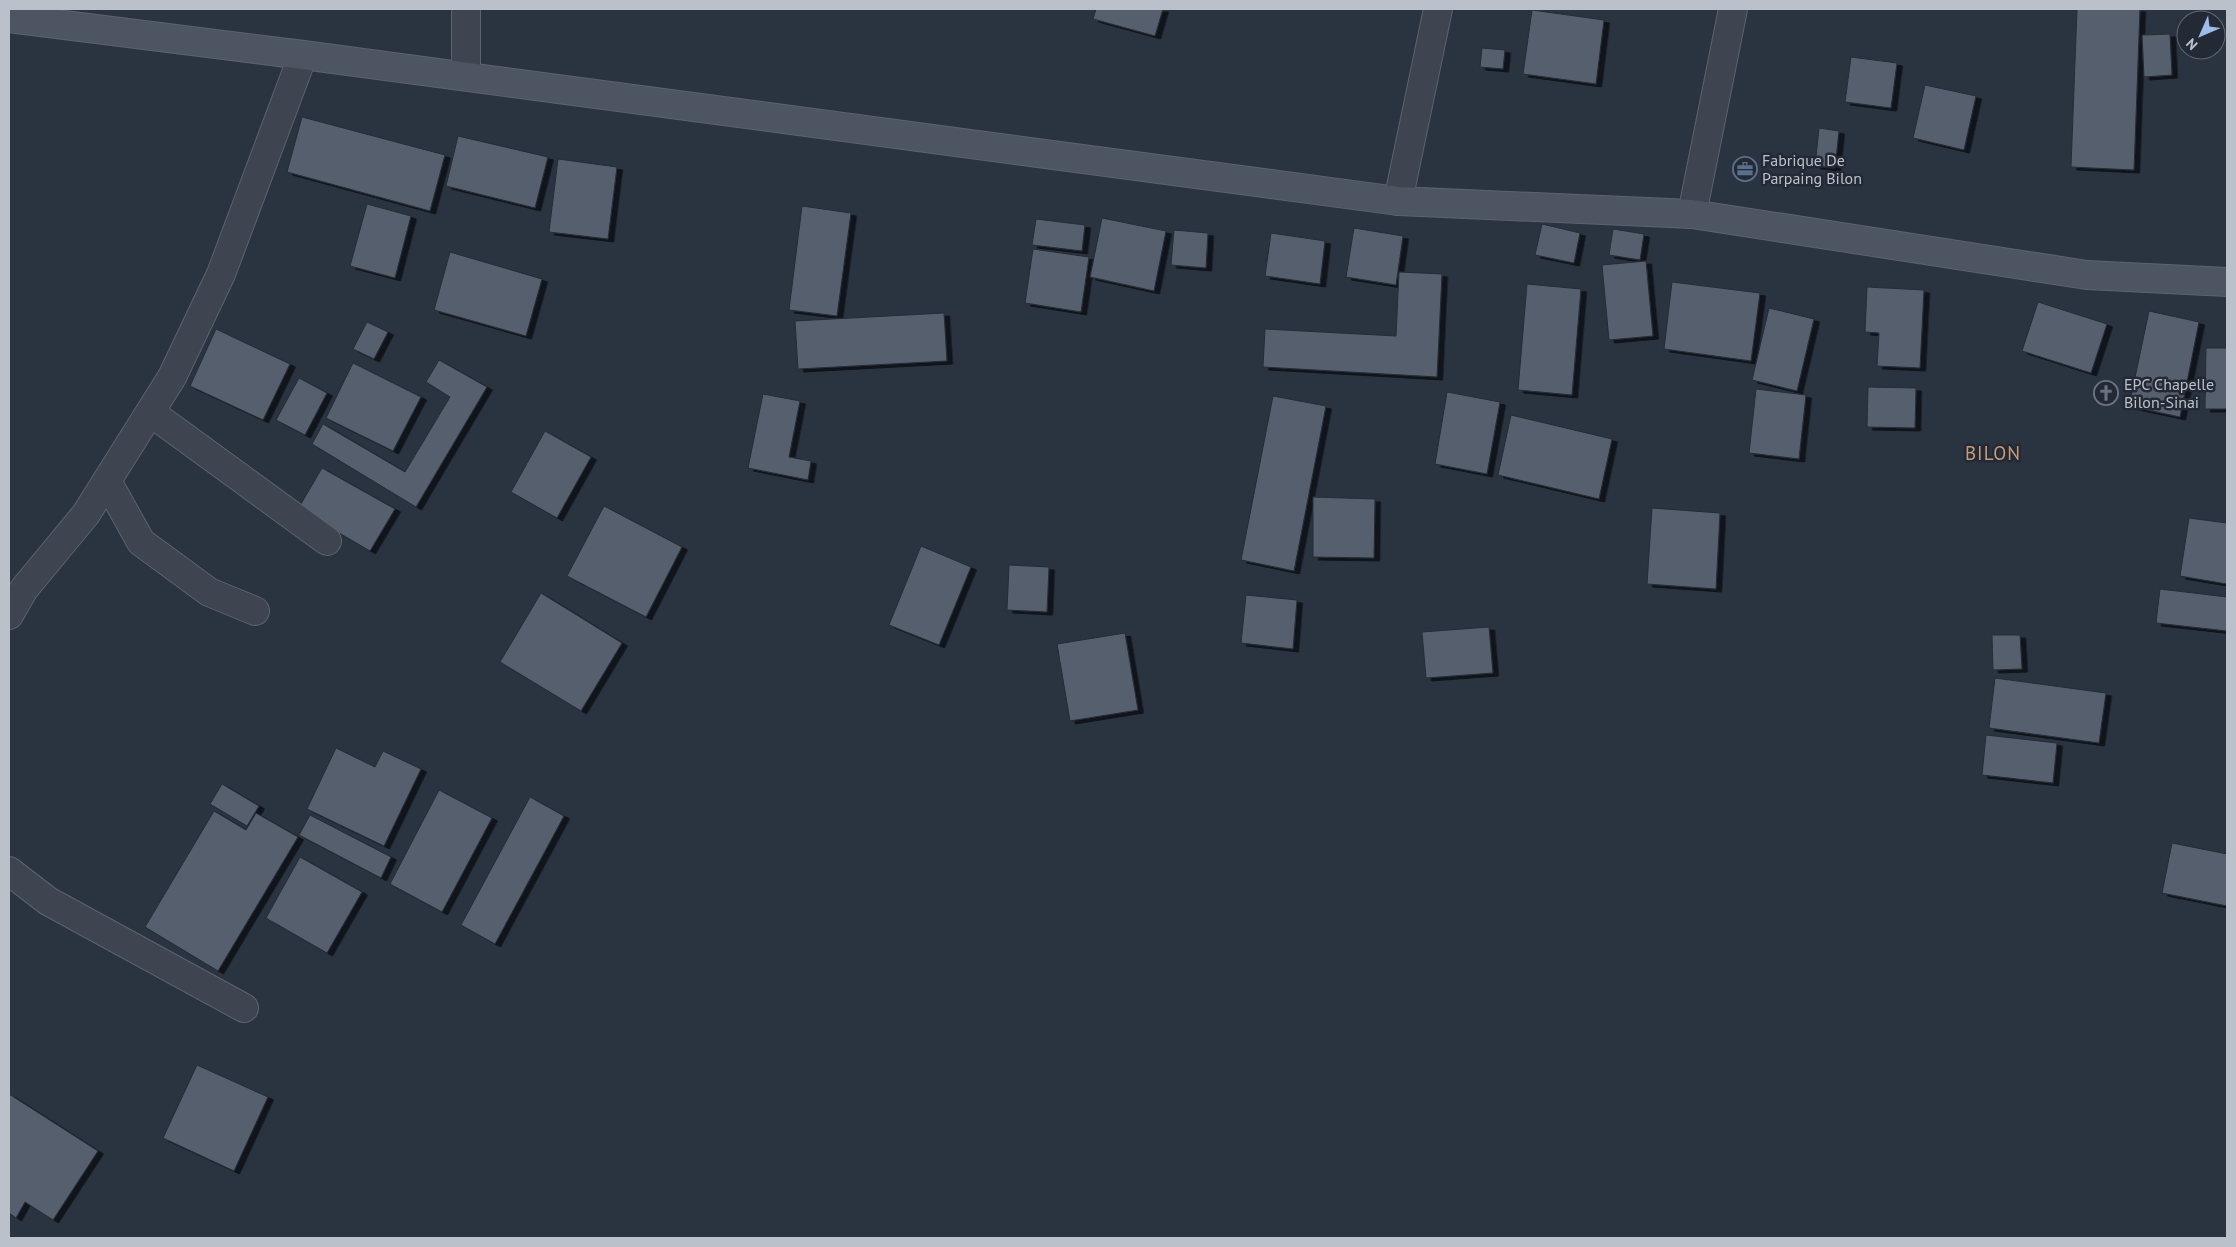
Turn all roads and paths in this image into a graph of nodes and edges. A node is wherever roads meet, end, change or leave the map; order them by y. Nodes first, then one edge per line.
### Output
1 (466, 9) edge
2 (1438, 9) edge
3 (1733, 9) edge
4 (9, 18) edge
5 (303, 55) junction
6 (466, 76) junction
7 (1398, 201) junction
8 (1692, 214) junction
9 (2227, 282) edge
10 (150, 412) junction
11 (107, 481) junction
12 (327, 541) dead end
13 (255, 611) dead end
14 (9, 615) edge
15 (9, 871) edge
16 (244, 1008) dead end

1 - 6 street
2 - 7 street
3 - 8 street
4 - 5 main road
5 - 6 main road
5 - 10 street
6 - 7 main road
7 - 8 main road
8 - 9 main road
10 - 11 street
10 - 12 street
11 - 13 street
11 - 14 street
15 - 16 street

